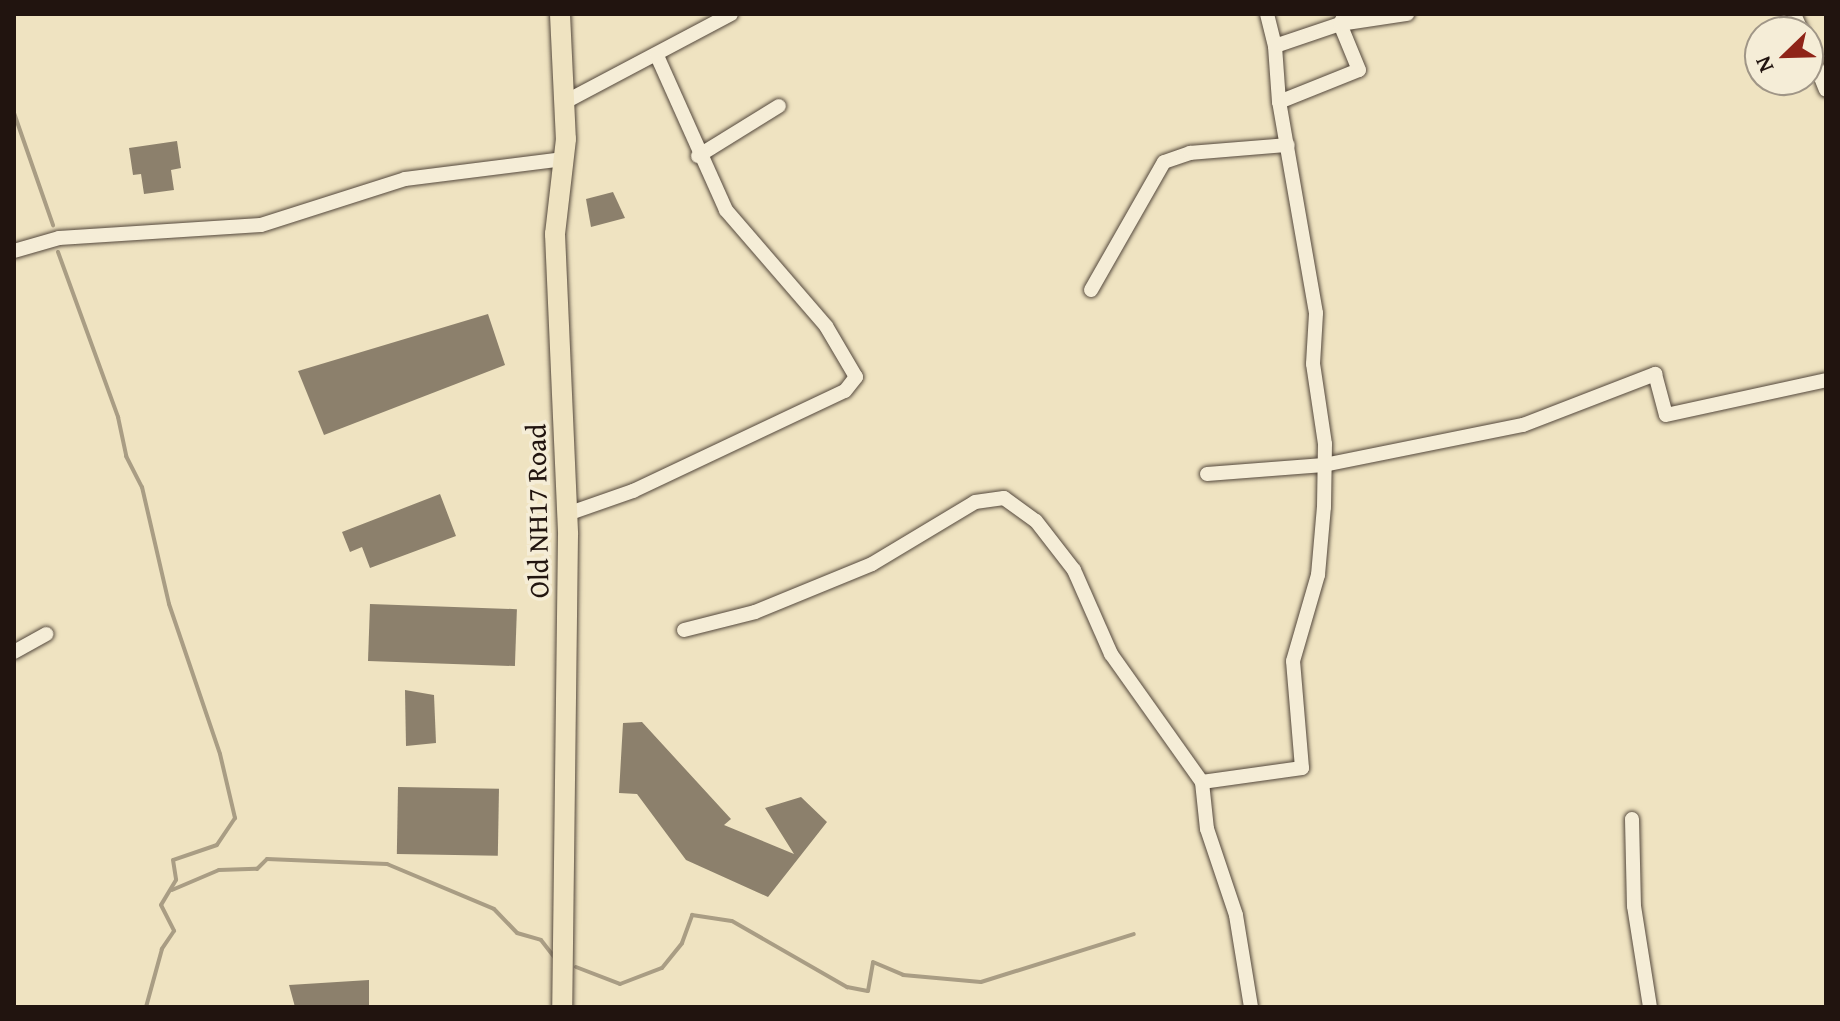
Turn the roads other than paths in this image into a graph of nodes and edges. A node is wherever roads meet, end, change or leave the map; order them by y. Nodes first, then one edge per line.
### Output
1 (560, 14) edge
2 (731, 14) edge
3 (1267, 14) edge
4 (1399, 15) edge
5 (1343, 19) edge
6 (1275, 46) junction
7 (657, 56) junction
8 (1279, 102) junction
9 (563, 103) junction
10 (779, 106) dead end
11 (1288, 145) junction
12 (698, 156) junction
13 (564, 159) junction
14 (14, 251) edge
15 (1091, 290) dead end
16 (1826, 380) edge
17 (1324, 465) junction
18 (1207, 474) dead end
19 (567, 514) junction
20 (684, 630) dead end
21 (46, 634) dead end
22 (14, 652) edge
23 (1202, 782) junction
24 (1632, 819) dead end
25 (562, 1007) edge
26 (1251, 1007) edge
27 (1650, 1007) edge

1 - 9 main road, Old NH17 Road
2 - 7 street
3 - 6 street
4 - 5 street
5 - 6 street
5 - 8 street
6 - 8 street
7 - 9 street
7 - 12 street
8 - 11 street
9 - 13 main road, Old NH17 Road
10 - 12 street
11 - 15 street
11 - 17 street
12 - 19 street
13 - 14 street
13 - 19 main road, Old NH17 Road
16 - 17 street
17 - 18 street
17 - 23 street
19 - 25 main road, Old NH17 Road
20 - 23 street
21 - 22 street
23 - 26 street
24 - 27 street

